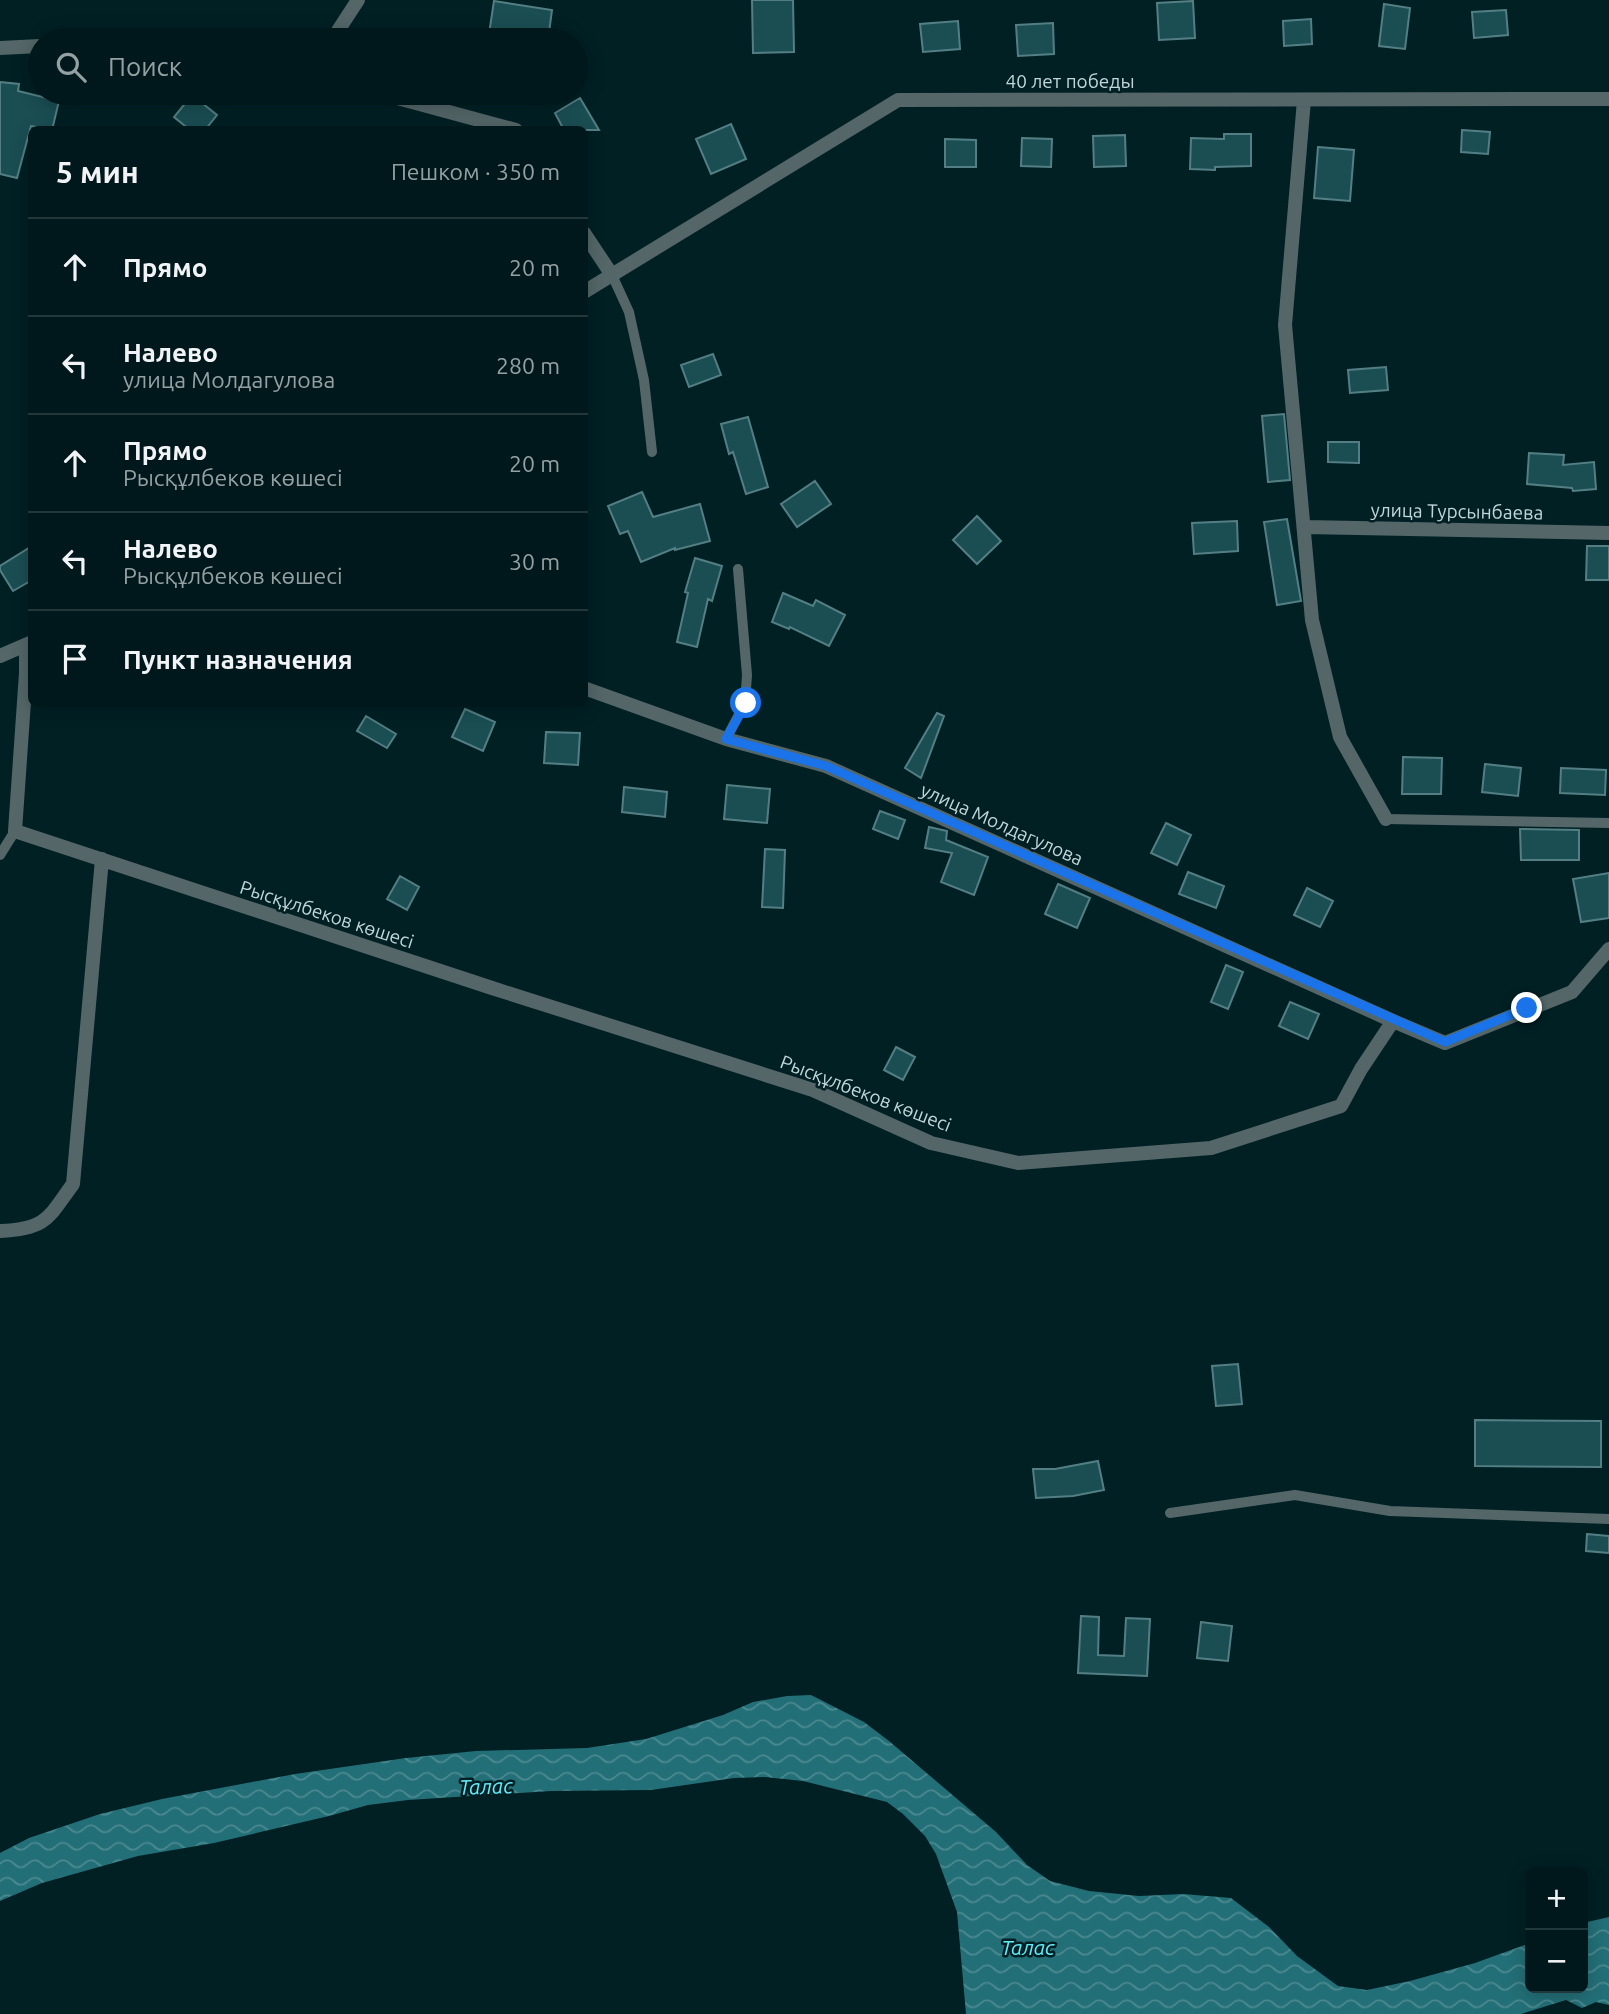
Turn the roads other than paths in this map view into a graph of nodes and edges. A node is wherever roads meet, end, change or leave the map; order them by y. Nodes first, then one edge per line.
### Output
1 (358, 0) edge
2 (340, 28) edge
3 (28, 47) edge
4 (0, 48) edge
5 (1609, 99) edge
6 (1304, 100) junction
7 (423, 105) edge
8 (501, 126) edge
9 (588, 239) edge
10 (612, 275) junction
11 (588, 290) edge
12 (652, 452) dead end
13 (1305, 527) junction
14 (1609, 533) edge
15 (738, 569) dead end
16 (28, 644) edge
17 (28, 654) edge
18 (0, 656) edge
19 (588, 689) edge
20 (726, 739) junction
21 (1386, 819) joint
22 (1609, 823) edge
23 (15, 831) junction
24 (0, 855) edge
25 (102, 859) junction
26 (1609, 949) edge
27 (1393, 1021) junction
28 (0, 1231) edge
29 (1170, 1513) dead end
30 (1609, 1518) edge

1 - 2 street
3 - 4 street
5 - 6 street, 40 лет победы
6 - 10 street, 40 лет победы
6 - 13 street
7 - 8 street
9 - 10 street
10 - 11 street, 40 лет победы
10 - 12 lane
13 - 14 street, улица Турсынбаева
13 - 21 street
15 - 20 lane
16 - 18 street
17 - 23 street
19 - 20 street, улица Молдагулова
20 - 27 street, улица Молдагулова
21 - 22 lane
23 - 24 lane
23 - 25 street, Рысқұлбеков көшесі
25 - 27 street, Рысқұлбеков көшесі
25 - 28 street
26 - 27 street
29 - 30 lane

